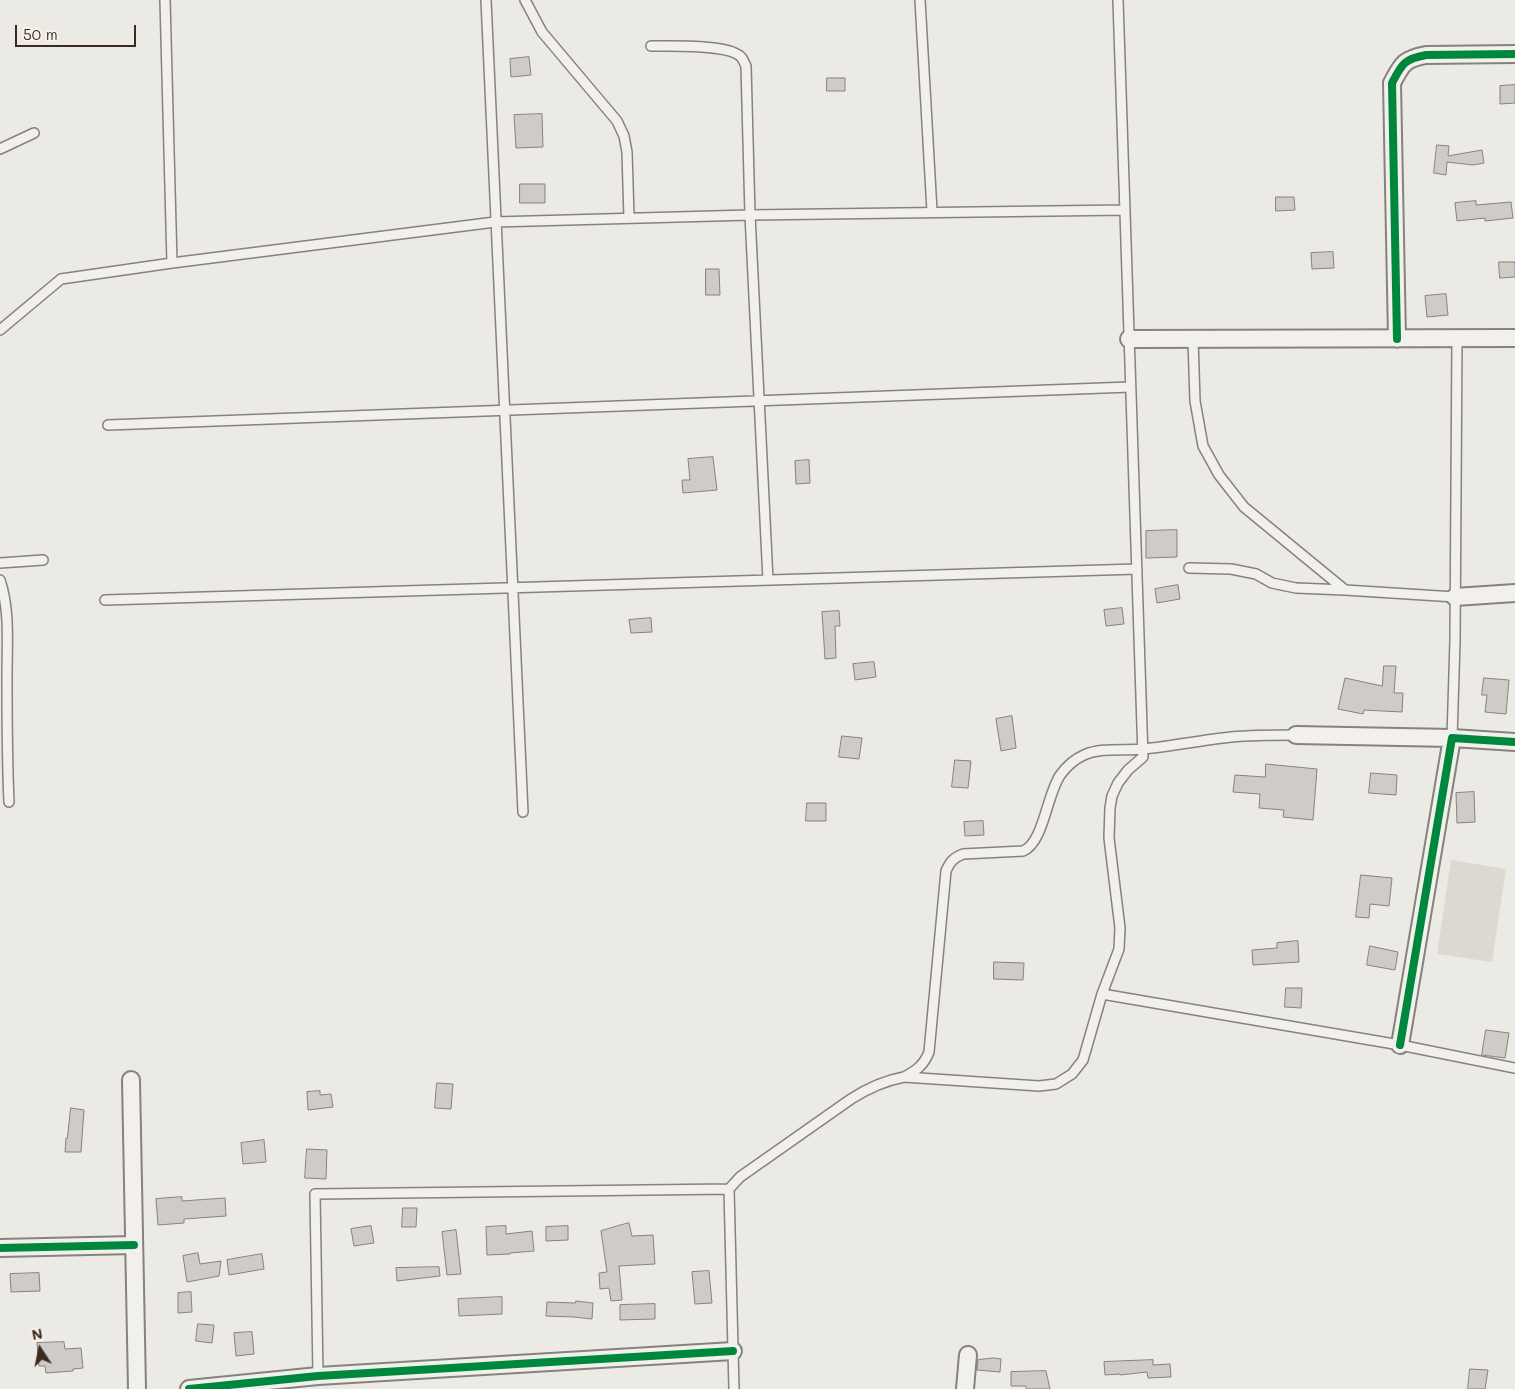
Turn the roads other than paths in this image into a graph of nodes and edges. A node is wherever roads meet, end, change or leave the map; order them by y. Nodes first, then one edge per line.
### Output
1 (165, 0) edge
2 (486, 0) edge
3 (525, 0) edge
4 (920, 0) edge
5 (1118, 0) edge
6 (651, 46) dead end
7 (1515, 54) edge
8 (34, 132) dead end
9 (0, 149) edge
10 (1125, 210) junction
11 (932, 211) junction
12 (750, 214) junction
13 (629, 218) junction
14 (495, 222) junction
15 (172, 263) junction
16 (0, 330) edge
17 (1457, 337) junction
18 (1515, 338) edge
19 (1125, 339) junction
20 (1193, 339) junction
21 (1397, 339) junction
22 (1130, 387) junction
23 (759, 401) junction
24 (504, 410) junction
25 (108, 425) dead end
26 (42, 560) dead end
27 (0, 563) edge
28 (1189, 568) dead end
29 (1137, 569) junction
30 (0, 580) edge
31 (768, 580) junction
32 (512, 588) junction
33 (1345, 590) junction
34 (1515, 593) edge
35 (1455, 597) junction
36 (105, 600) dead end
37 (1296, 735) joint
38 (1452, 738) junction
39 (1515, 742) edge
40 (1143, 749) junction
41 (9, 802) dead end
42 (523, 812) dead end
43 (1102, 994) junction
44 (1400, 1045) junction
45 (1515, 1068) edge
46 (904, 1077) junction
47 (131, 1080) dead end
48 (729, 1189) junction
49 (134, 1245) junction
50 (0, 1248) edge
51 (733, 1351) junction
52 (968, 1355) dead end
53 (318, 1376) junction
54 (137, 1389) edge
55 (188, 1389) edge
56 (734, 1389) edge
57 (965, 1389) edge

1 - 15 lane
2 - 14 lane
3 - 13 lane
4 - 11 lane
5 - 10 lane
6 - 12 lane
7 - 21 street
8 - 9 lane
10 - 11 lane
10 - 19 lane
11 - 12 lane
12 - 13 lane
12 - 23 lane
13 - 14 lane
14 - 15 lane
14 - 24 lane
15 - 16 lane
17 - 18 street
17 - 21 street
17 - 35 lane
19 - 20 street
19 - 22 lane
20 - 21 street
20 - 33 lane
22 - 23 lane
22 - 29 lane
23 - 24 lane
23 - 31 lane
24 - 25 lane
24 - 32 lane
26 - 27 lane
28 - 33 lane
29 - 31 lane
29 - 40 lane
30 - 41 lane
31 - 32 lane
32 - 36 lane
32 - 42 lane
33 - 35 lane
34 - 35 street
35 - 38 lane
37 - 38 street
37 - 40 lane
38 - 39 street
38 - 44 street
40 - 43 lane
40 - 46 lane
43 - 44 lane
43 - 46 lane
44 - 45 lane
46 - 48 lane
47 - 49 street
48 - 51 lane
48 - 53 lane
49 - 50 street
49 - 54 street
51 - 53 street
51 - 56 lane
52 - 57 street
53 - 55 street

